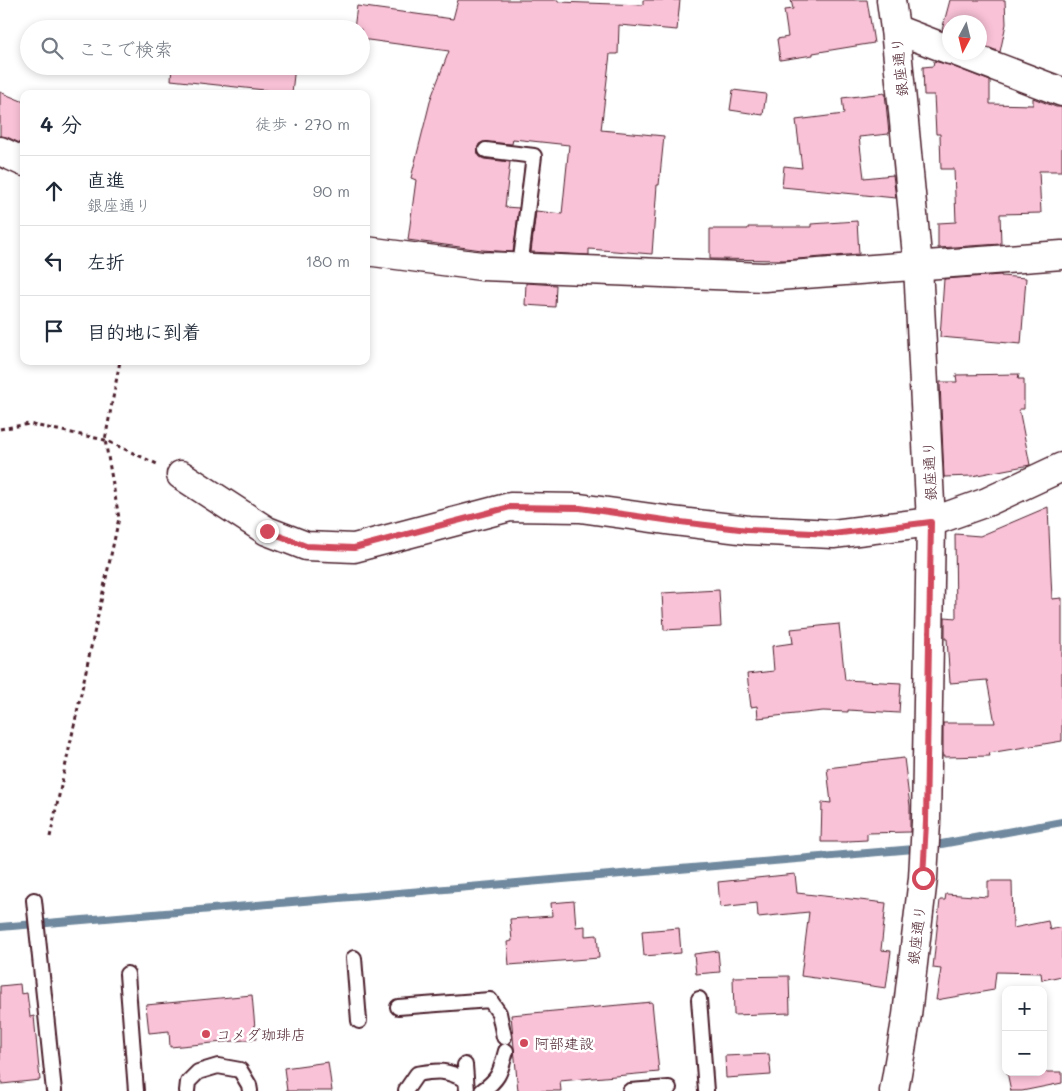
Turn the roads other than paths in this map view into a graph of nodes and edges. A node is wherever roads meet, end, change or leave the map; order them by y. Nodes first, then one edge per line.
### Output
1 (891, 0) edge
2 (895, 29) junction
3 (942, 47) edge
4 (979, 60) edge
5 (1062, 92) edge
6 (486, 150) dead end
7 (0, 151) edge
8 (20, 160) edge
9 (370, 252) edge
10 (1062, 255) edge
11 (918, 266) junction
12 (520, 267) junction
13 (1062, 467) edge
14 (181, 475) road end
15 (931, 522) junction
16 (34, 900) dead end
17 (354, 958) dead end
18 (127, 974) dead end
19 (699, 999) dead end
20 (398, 1008) dead end
21 (359, 1021) dead end
22 (504, 1037) dead end
23 (506, 1051) dead end
24 (465, 1065) dead end
25 (467, 1086) edge
26 (668, 1088) dead end
27 (406, 1090) edge
28 (54, 1091) edge
29 (136, 1091) edge
30 (187, 1091) edge
31 (250, 1091) edge
32 (482, 1091) edge
33 (630, 1091) edge
34 (706, 1091) edge
35 (894, 1091) edge

1 - 2 street, 銀座通り
2 - 3 street
2 - 11 street, 銀座通り
4 - 5 street
6 - 12 lane
7 - 8 street
9 - 12 street
10 - 11 street
11 - 12 street
11 - 15 street, 銀座通り
13 - 15 street
14 - 15 street
15 - 35 street, 銀座通り
16 - 28 lane
17 - 21 lane
18 - 29 lane
19 - 34 lane
20 - 22 lane
23 - 32 lane
24 - 25 lane
25 - 27 lane
26 - 33 lane
30 - 31 lane

